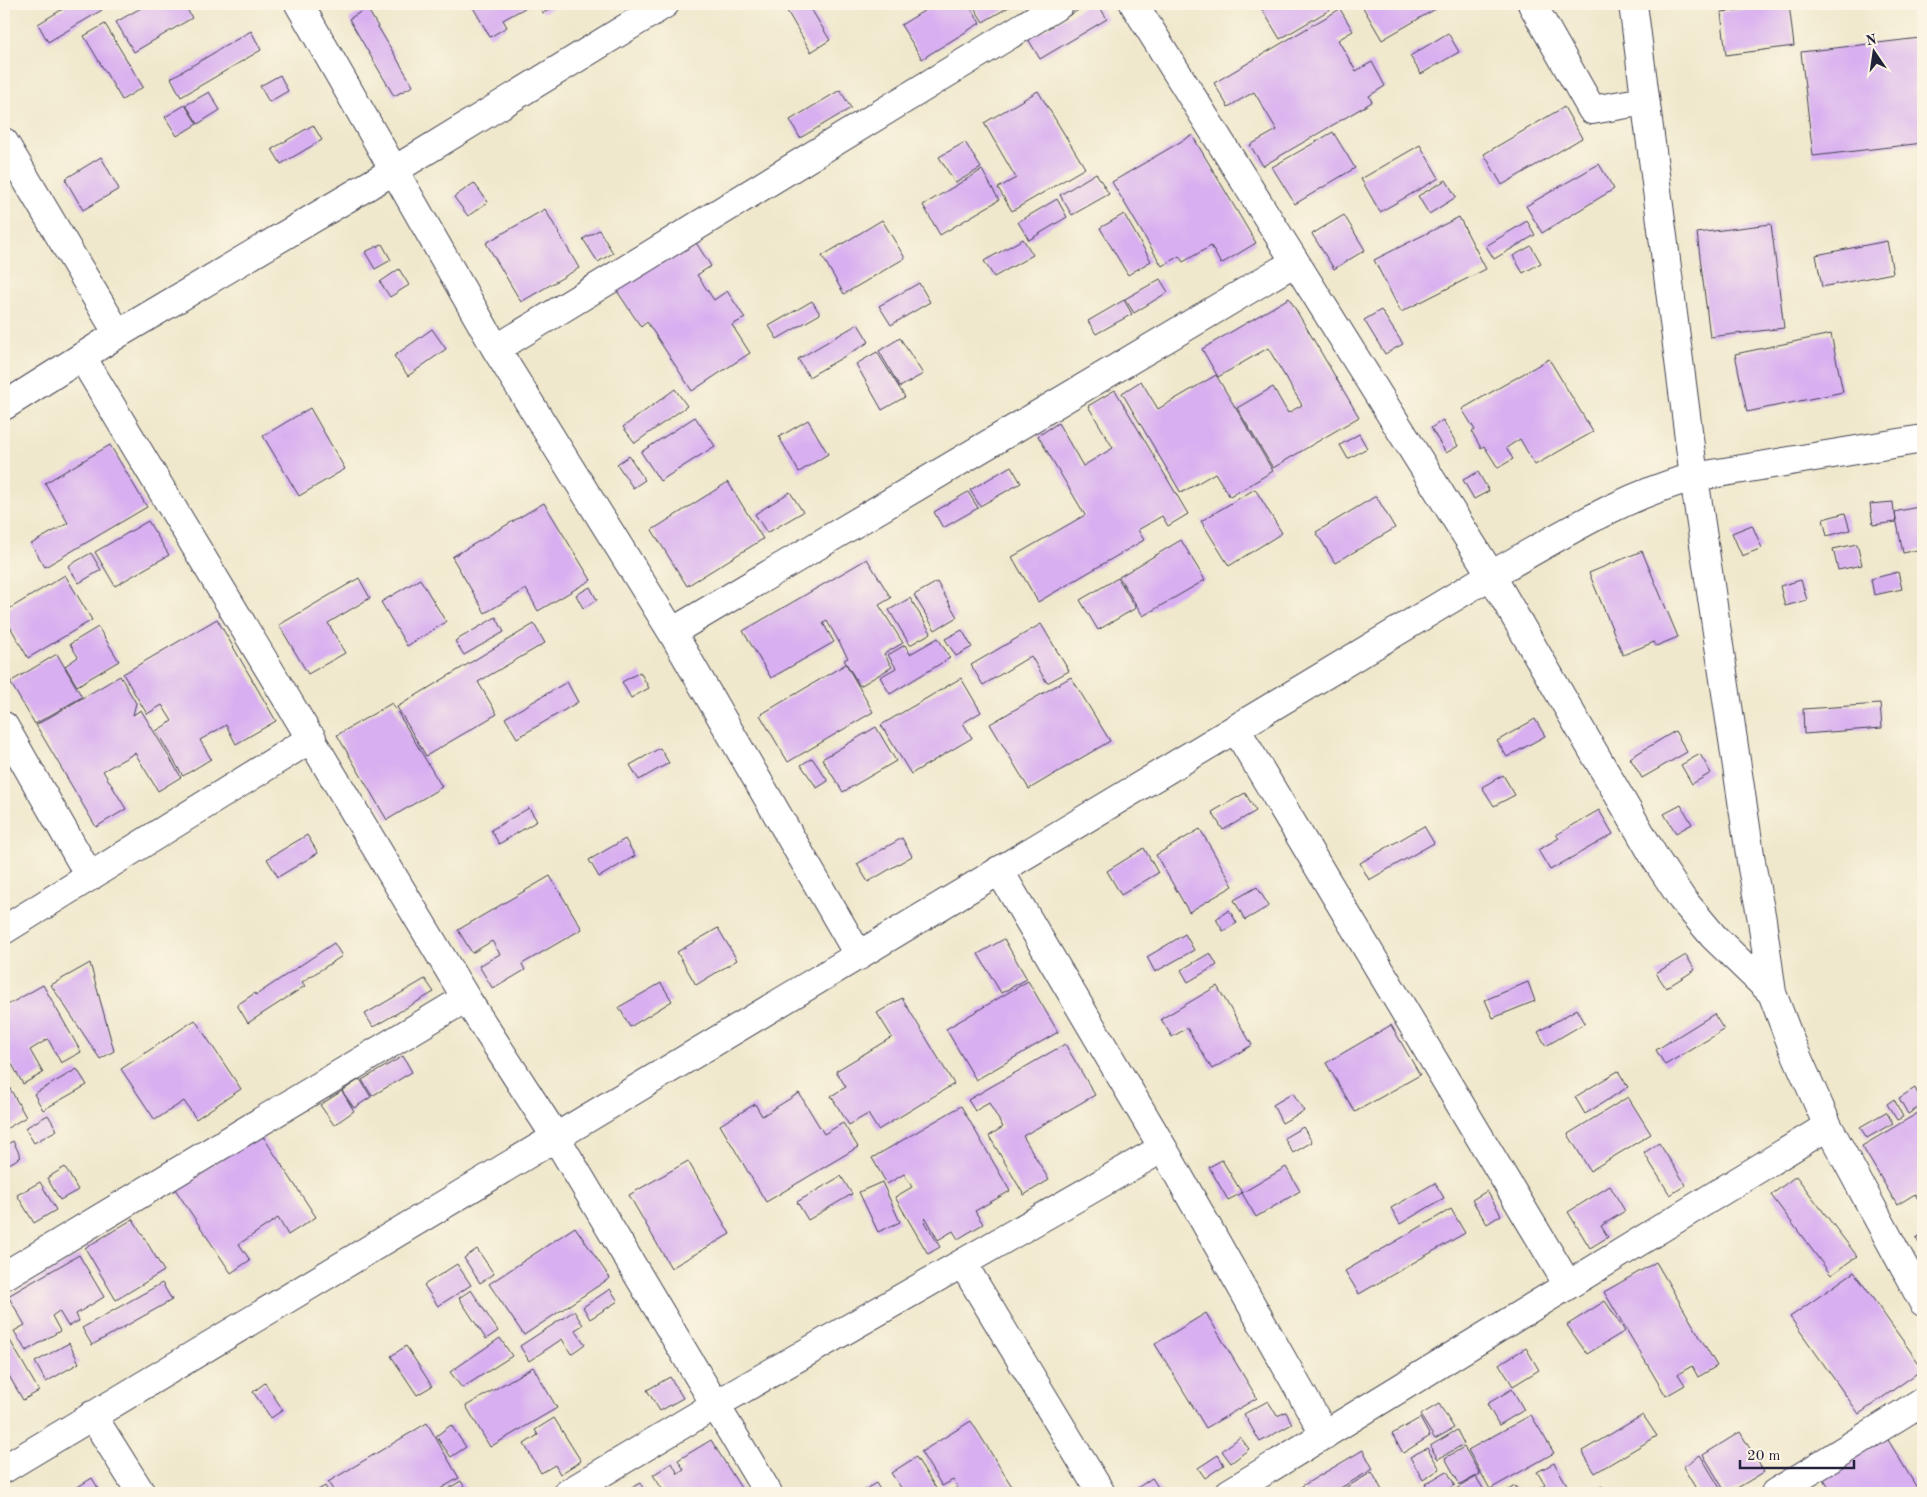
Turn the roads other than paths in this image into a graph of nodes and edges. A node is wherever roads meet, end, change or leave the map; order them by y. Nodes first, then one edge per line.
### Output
1 (298, 4) edge
2 (665, 4) edge
3 (1060, 4) edge
4 (1134, 4) edge
5 (1532, 4) edge
6 (1633, 4) edge
7 (1646, 101) junction
8 (4, 142) edge
9 (393, 171) junction
10 (1295, 262) junction
11 (118, 334) junction
12 (496, 350) junction
13 (82, 357) junction
14 (4, 406) edge
15 (1923, 439) edge
16 (1694, 477) junction
17 (1491, 575) junction
18 (672, 632) junction
19 (4, 726) edge
20 (1236, 729) junction
21 (312, 738) junction
22 (999, 870) junction
23 (90, 877) junction
24 (4, 930) edge
25 (859, 956) junction
26 (1772, 992) junction
27 (466, 998) junction
28 (1828, 1126) junction
29 (555, 1136) junction
30 (1163, 1148) junction
31 (963, 1264) junction
32 (4, 1276) edge
33 (1568, 1285) junction
34 (1923, 1302) edge
35 (1923, 1401) edge
36 (715, 1405) junction
37 (92, 1415) junction
38 (1325, 1435) junction
39 (4, 1468) edge
40 (141, 1493) edge
41 (568, 1493) edge
42 (768, 1493) edge
43 (1101, 1493) edge
44 (1230, 1493) edge
45 (1775, 1493) edge

1 - 9 street
2 - 9 street
3 - 12 street
4 - 10 street
5 - 7 street
6 - 7 street
7 - 16 street
8 - 11 street
9 - 11 street
9 - 12 street
10 - 17 street
10 - 18 street
11 - 13 street
12 - 18 street
13 - 14 street
13 - 21 street
15 - 16 street
16 - 17 street
16 - 26 street
17 - 20 street
17 - 26 street
18 - 25 street
19 - 23 street
20 - 22 street
20 - 33 street
21 - 23 street
21 - 27 street
22 - 25 street
22 - 30 street
23 - 24 street
25 - 29 street
26 - 28 street
27 - 29 street
27 - 32 street
28 - 33 street
28 - 34 street
29 - 36 street
29 - 37 street
30 - 31 street
30 - 38 street
31 - 36 street
31 - 43 street
33 - 38 street
35 - 45 street
36 - 41 street
36 - 42 street
37 - 39 street
37 - 40 street
38 - 44 street

